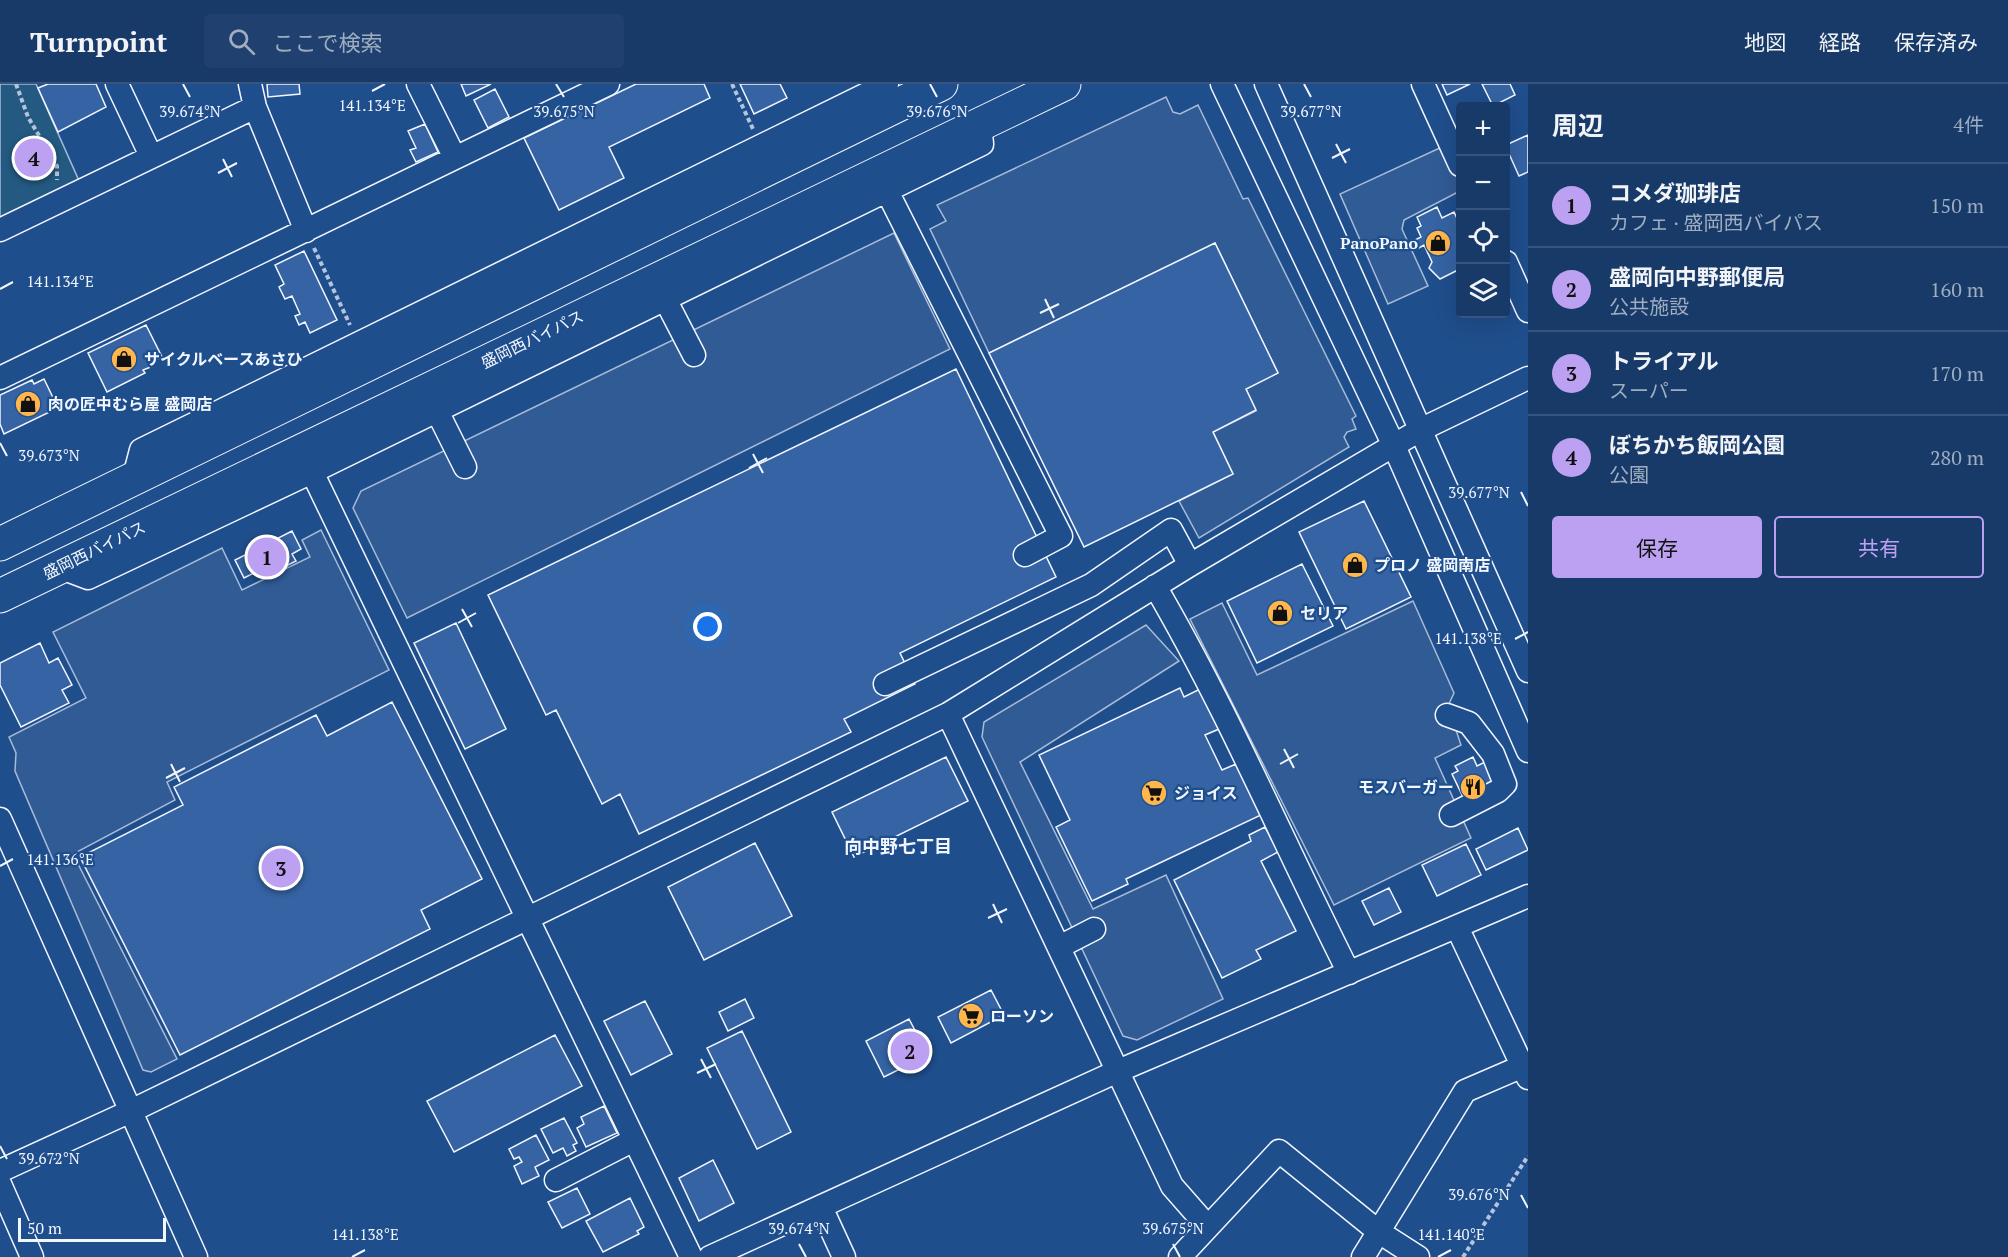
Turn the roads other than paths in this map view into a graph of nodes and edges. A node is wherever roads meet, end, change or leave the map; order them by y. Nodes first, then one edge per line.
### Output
1 (117, 84) edge
2 (250, 84) edge
3 (418, 84) edge
4 (608, 84) edge
5 (887, 84) edge
6 (941, 84) edge
7 (1064, 84) edge
8 (1222, 84) edge
9 (1266, 84) edge
10 (1423, 84) edge
11 (255, 107) junction
12 (980, 123) junction
13 (151, 156) junction
14 (454, 156) junction
15 (1457, 156) edge
16 (887, 191) junction
17 (0, 230) edge
18 (306, 231) junction
19 (1507, 264) edge
20 (665, 299) junction
21 (1528, 311) edge
22 (694, 355) dead end
23 (0, 378) edge
24 (1528, 378) edge
25 (437, 411) junction
26 (1420, 430) junction
27 (1394, 446) junction
28 (465, 467) dead end
29 (312, 472) junction
30 (134, 477) junction
31 (0, 544) edge
32 (1025, 555) dead end
33 (1190, 565) junction
34 (59, 567) junction
35 (1155, 586) junction
36 (0, 596) edge
37 (1528, 671) edge
38 (885, 684) dead end
39 (948, 714) junction
40 (1447, 715) dead end
41 (1528, 751) edge
42 (1451, 815) dead end
43 (0, 819) edge
44 (7, 853) edge
45 (1528, 896) edge
46 (526, 917) junction
47 (1457, 927) junction
48 (1094, 929) dead end
49 (1059, 946) junction
50 (1349, 973) junction
51 (1118, 1071) junction
52 (1525, 1072) edge
53 (130, 1111) junction
54 (634, 1140) junction
55 (0, 1171) edge
56 (556, 1180) dead end
57 (0, 1184) edge
58 (821, 1206) junction
59 (1208, 1227) junction
60 (1379, 1232) junction
61 (32, 1257) edge
62 (196, 1257) edge
63 (691, 1257) edge
64 (710, 1257) edge
65 (843, 1257) edge
66 (1180, 1257) edge
67 (1363, 1257) edge
68 (1418, 1257) edge

1 - 13 street
2 - 11 street
3 - 14 street
4 - 14 street
5 - 30 street
6 - 30 highway
7 - 12 highway, 盛岡西バイパス
8 - 27 street
9 - 26 street
10 - 15 street
11 - 13 street
11 - 18 street
12 - 16 street
12 - 34 highway, 盛岡西バイパス
13 - 17 street
14 - 18 street
16 - 20 street
16 - 32 street
18 - 23 street
19 - 21 street
20 - 22 street
20 - 25 street
24 - 26 street
25 - 28 street
25 - 29 street
26 - 27 street
26 - 37 street
27 - 33 street
27 - 41 street
29 - 34 street
29 - 46 street
30 - 31 highway
33 - 35 street
33 - 38 street
34 - 36 highway, 盛岡西バイパス
35 - 39 street
35 - 50 street
39 - 46 street
39 - 49 street
40 - 42 street
43 - 44 street
44 - 53 street
45 - 47 street
46 - 53 street
46 - 54 street
47 - 50 street
47 - 52 street
48 - 49 street
49 - 51 street
50 - 51 street
51 - 58 street
51 - 59 street
52 - 60 street
53 - 55 street
53 - 62 street
54 - 56 street
54 - 63 street
57 - 61 street
58 - 64 street
58 - 65 street
59 - 60 street
59 - 66 street
60 - 67 street
60 - 68 street

